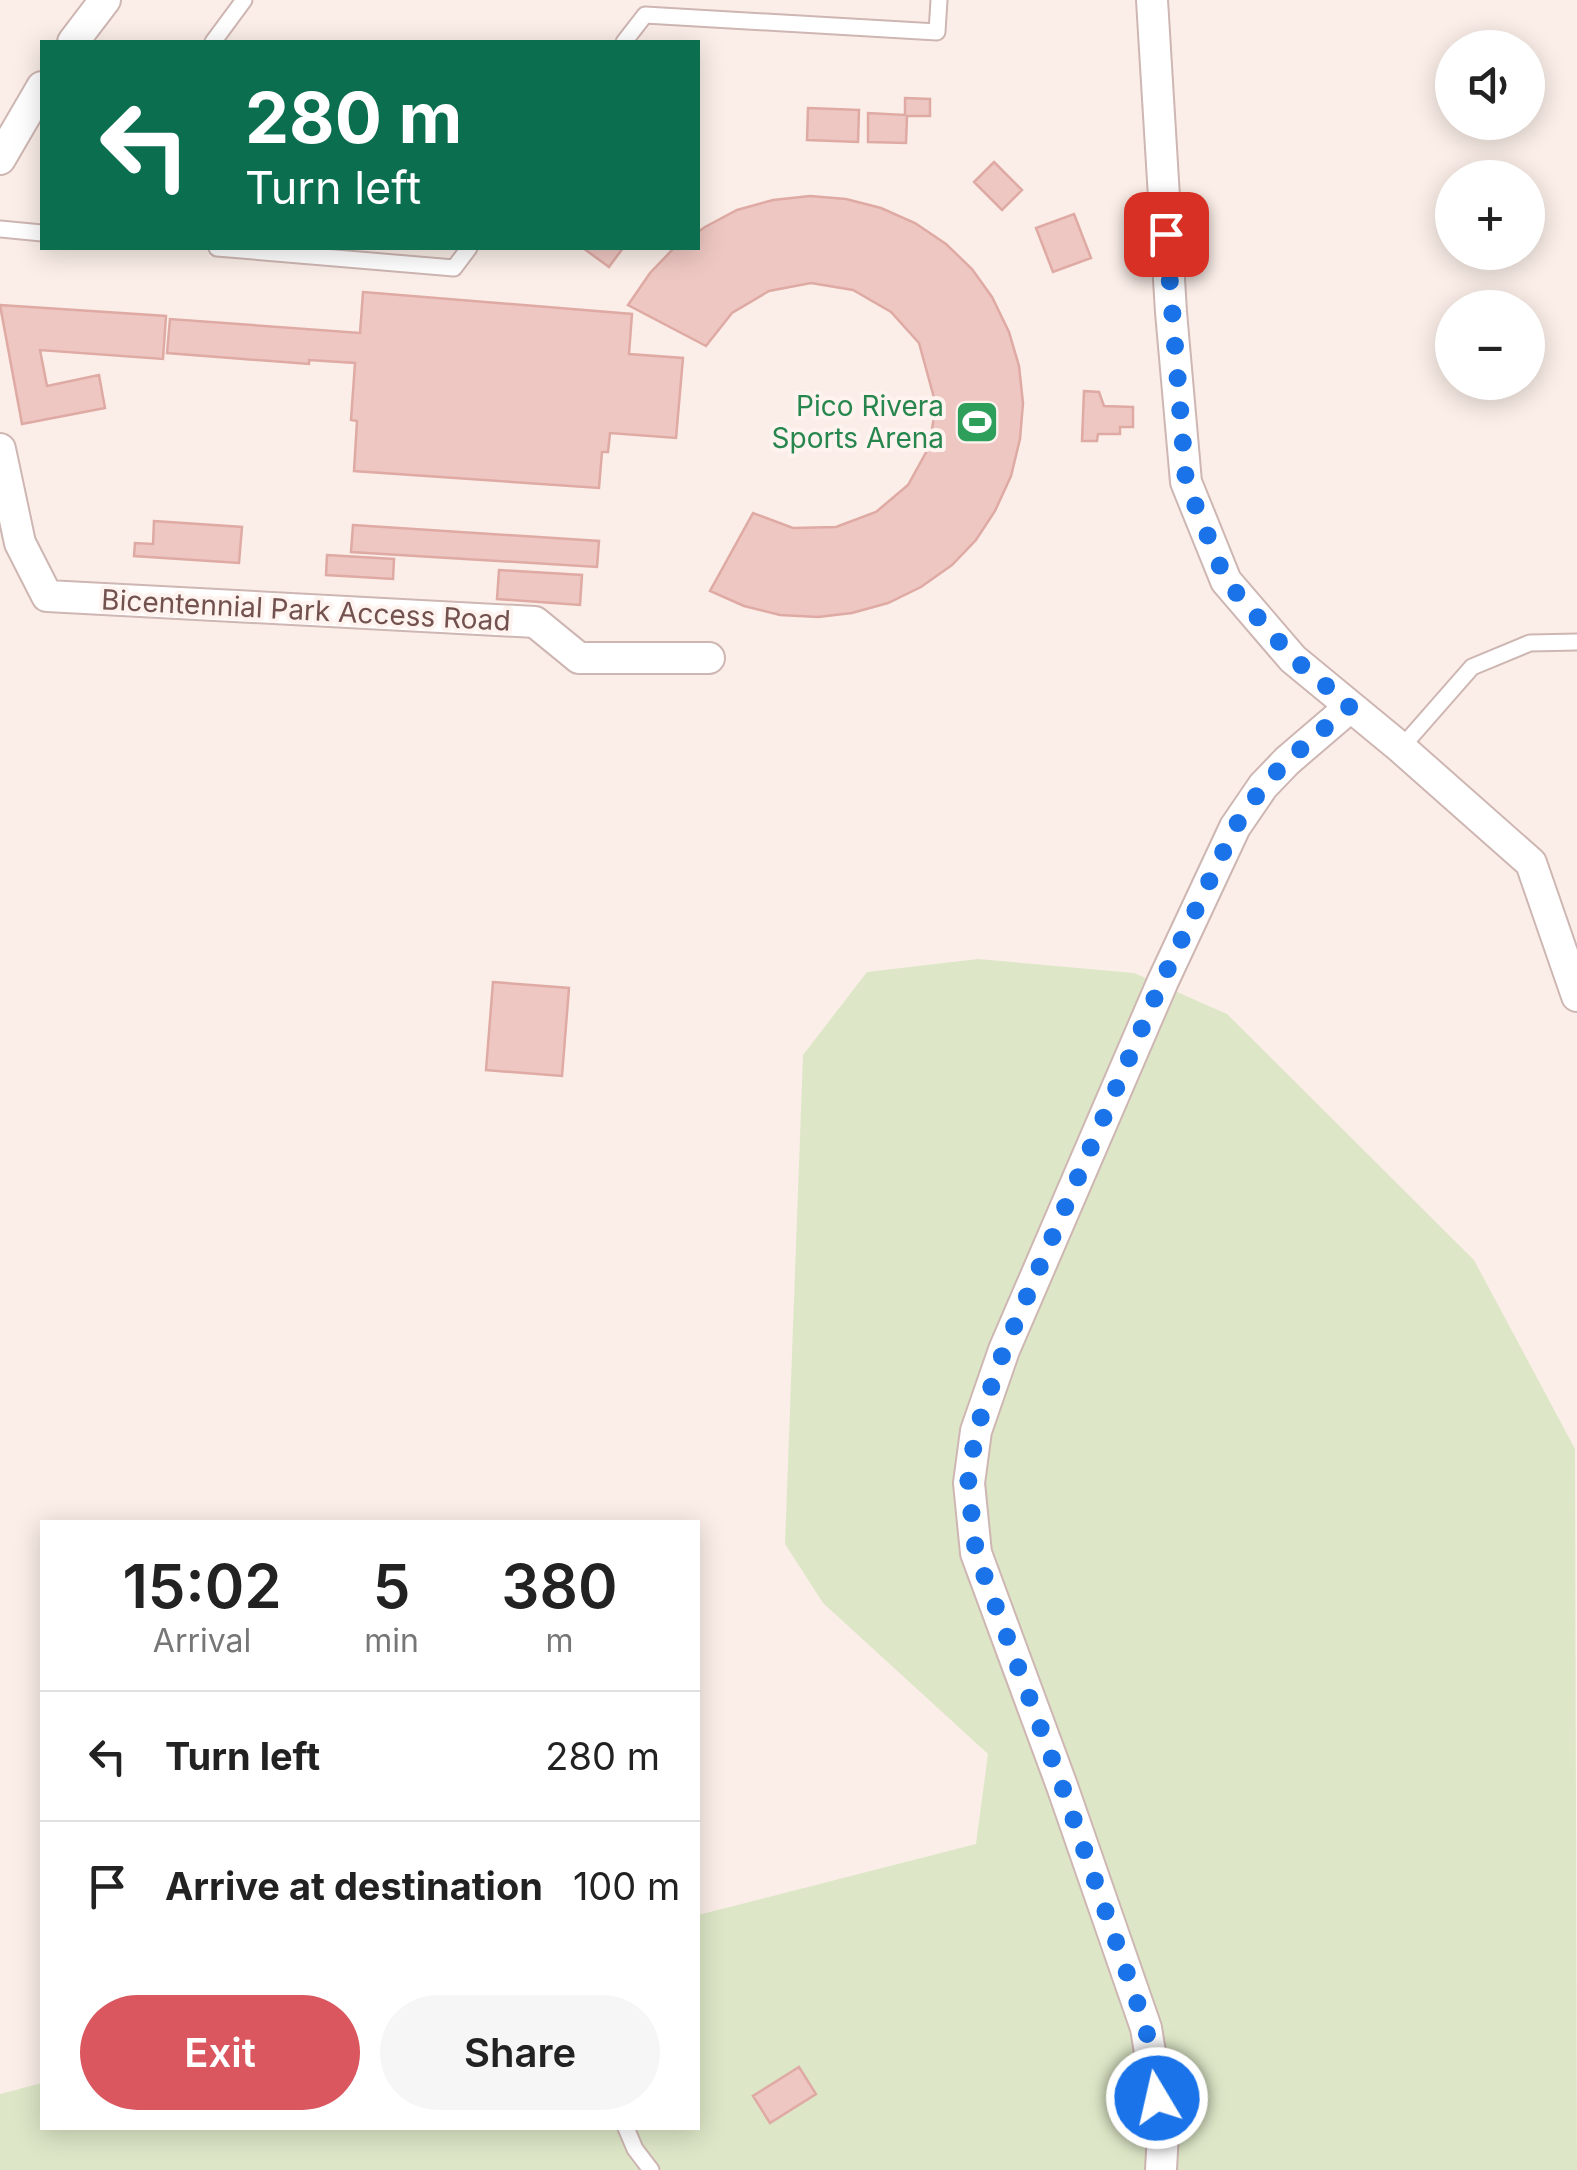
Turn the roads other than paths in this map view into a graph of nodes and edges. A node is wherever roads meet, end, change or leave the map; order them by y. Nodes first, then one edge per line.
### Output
1 (104, 0) edge
2 (244, 0) edge
3 (939, 0) edge
4 (1152, 0) edge
5 (641, 7) edge
6 (75, 40) edge
7 (214, 40) edge
8 (625, 40) edge
9 (40, 91) edge
10 (0, 159) edge
11 (0, 229) edge
12 (40, 232) edge
13 (241, 250) edge
14 (468, 250) edge
15 (0, 449) edge
16 (1577, 642) edge
17 (709, 658) dead end
18 (1350, 706) junction
19 (1401, 748) junction
20 (1577, 996) edge
21 (627, 2130) edge
22 (650, 2170) edge
23 (1161, 2170) edge

1 - 6 street
2 - 7 lane
3 - 5 lane
4 - 18 street
5 - 8 lane
9 - 10 street
11 - 12 lane
13 - 14 lane
15 - 17 street, Bicentennial Park Access Road
16 - 19 lane
18 - 19 street
18 - 23 street
19 - 20 street
21 - 22 lane

